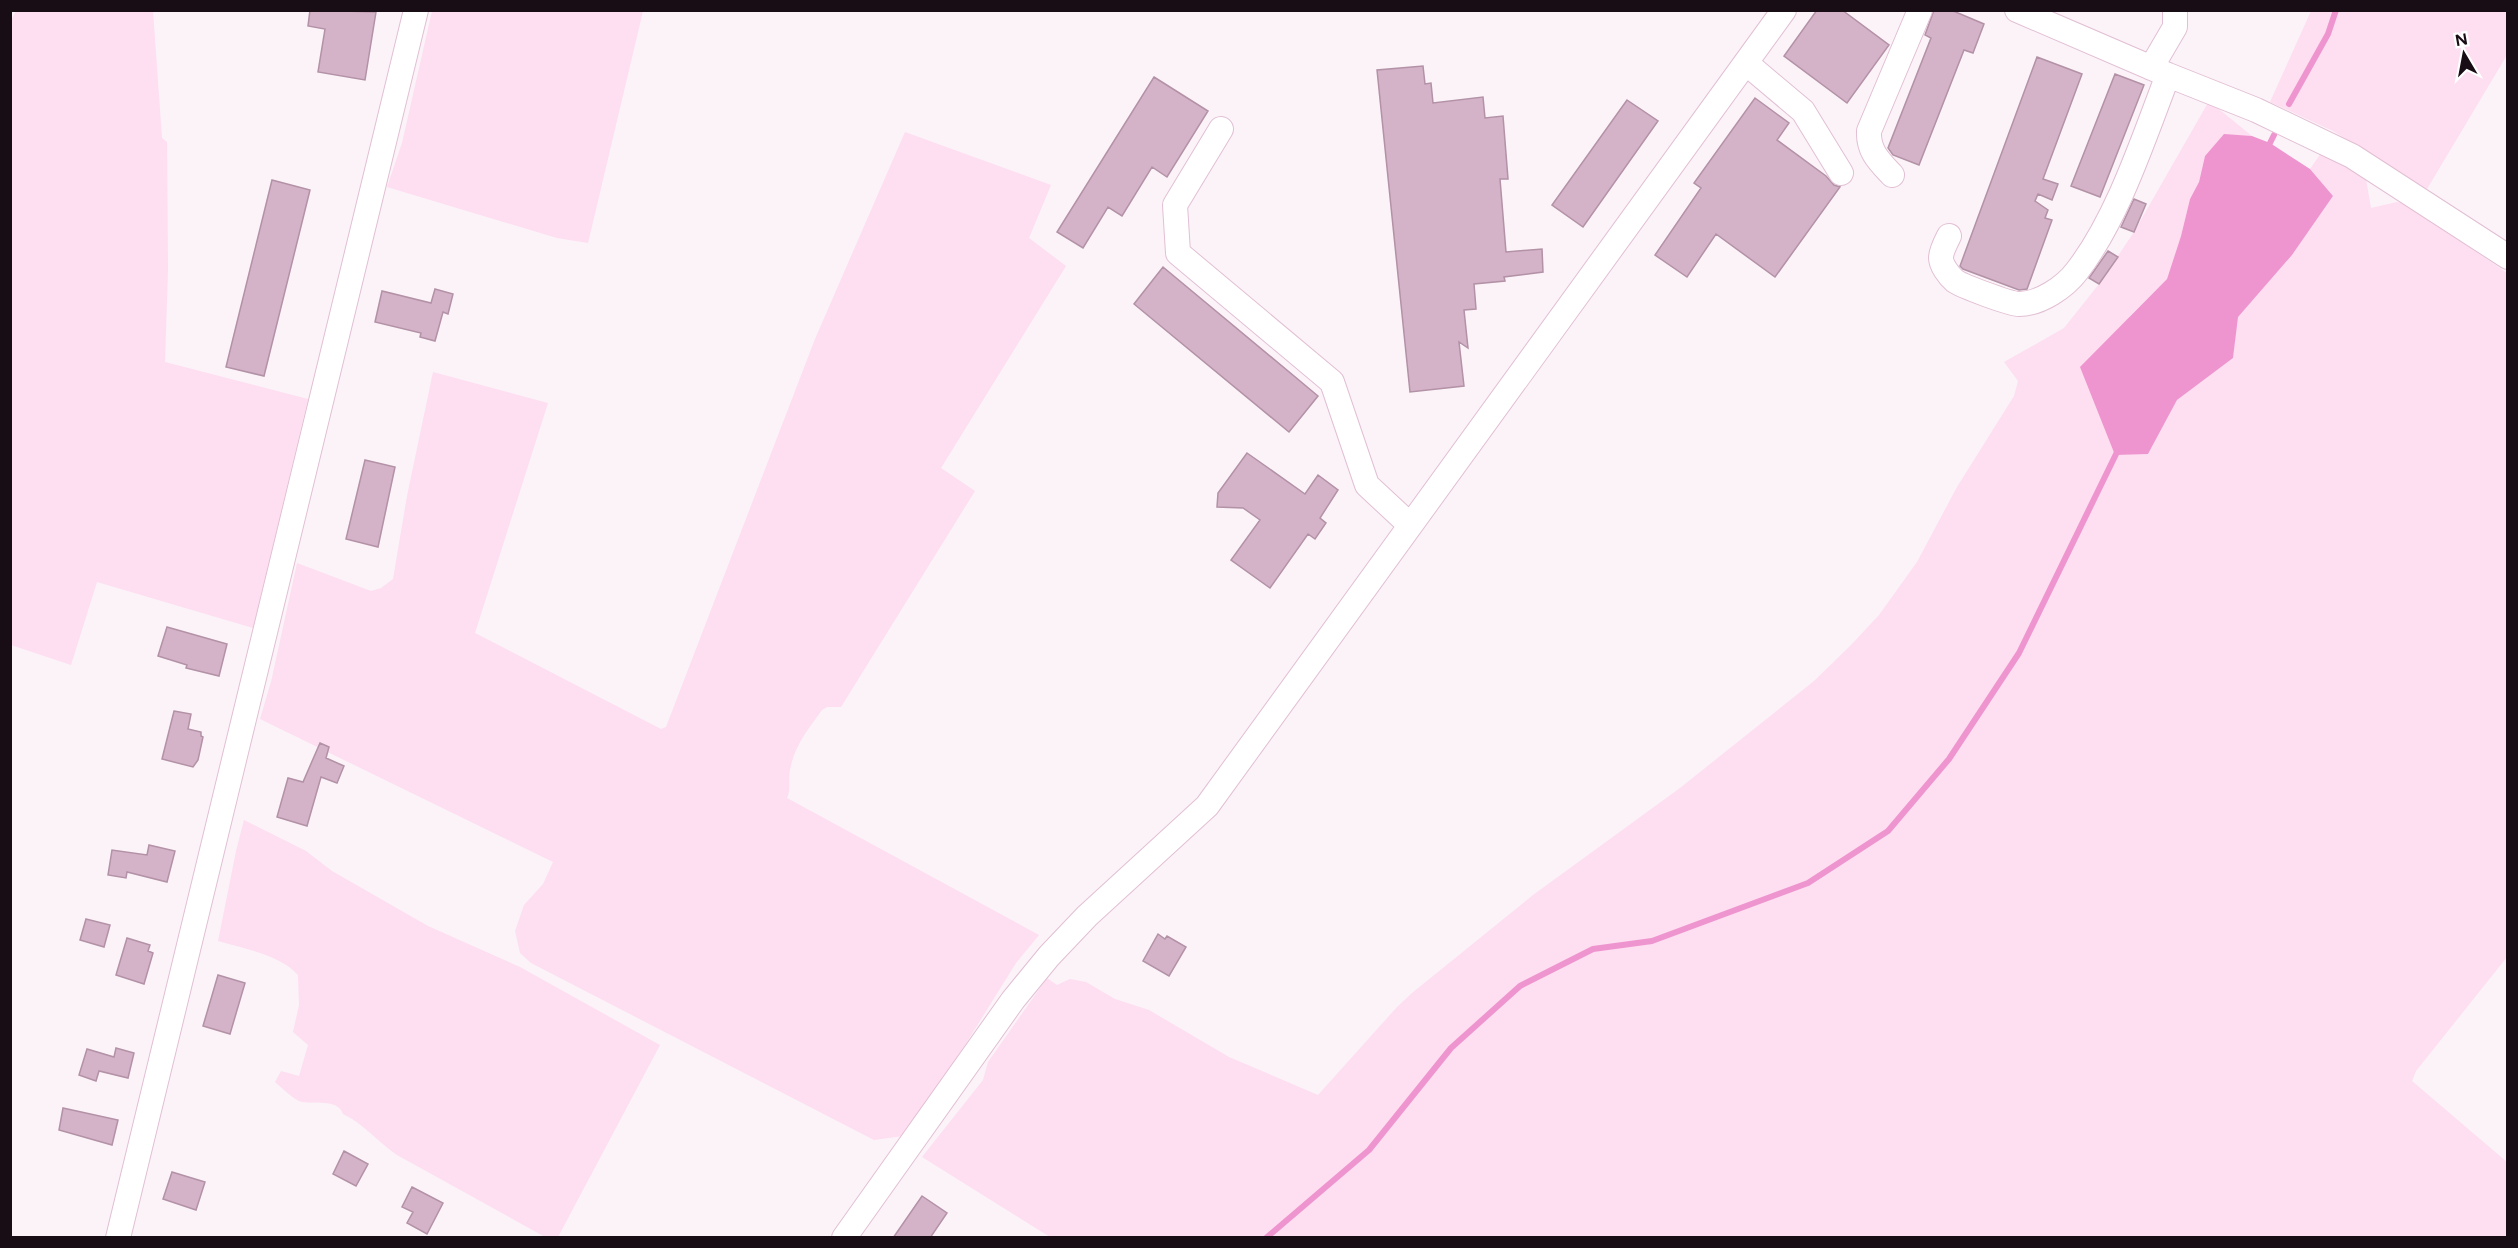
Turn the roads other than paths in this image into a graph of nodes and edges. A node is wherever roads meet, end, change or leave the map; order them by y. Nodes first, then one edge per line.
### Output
1 (417, 10) edge
2 (1784, 10) edge
3 (1920, 10) edge
4 (2175, 10) edge
5 (2026, 13) edge
6 (1746, 63) junction
7 (2160, 72) junction
8 (1221, 129) dead end
9 (1841, 173) dead end
10 (1892, 175) dead end
11 (1949, 236) dead end
12 (2508, 257) edge
13 (1410, 525) junction
14 (118, 1238) edge
15 (844, 1238) edge

1 - 14 street
2 - 6 street
3 - 10 street
4 - 7 street
5 - 7 street
6 - 9 street
6 - 13 street
7 - 11 street
7 - 12 street
8 - 13 street
13 - 15 street

